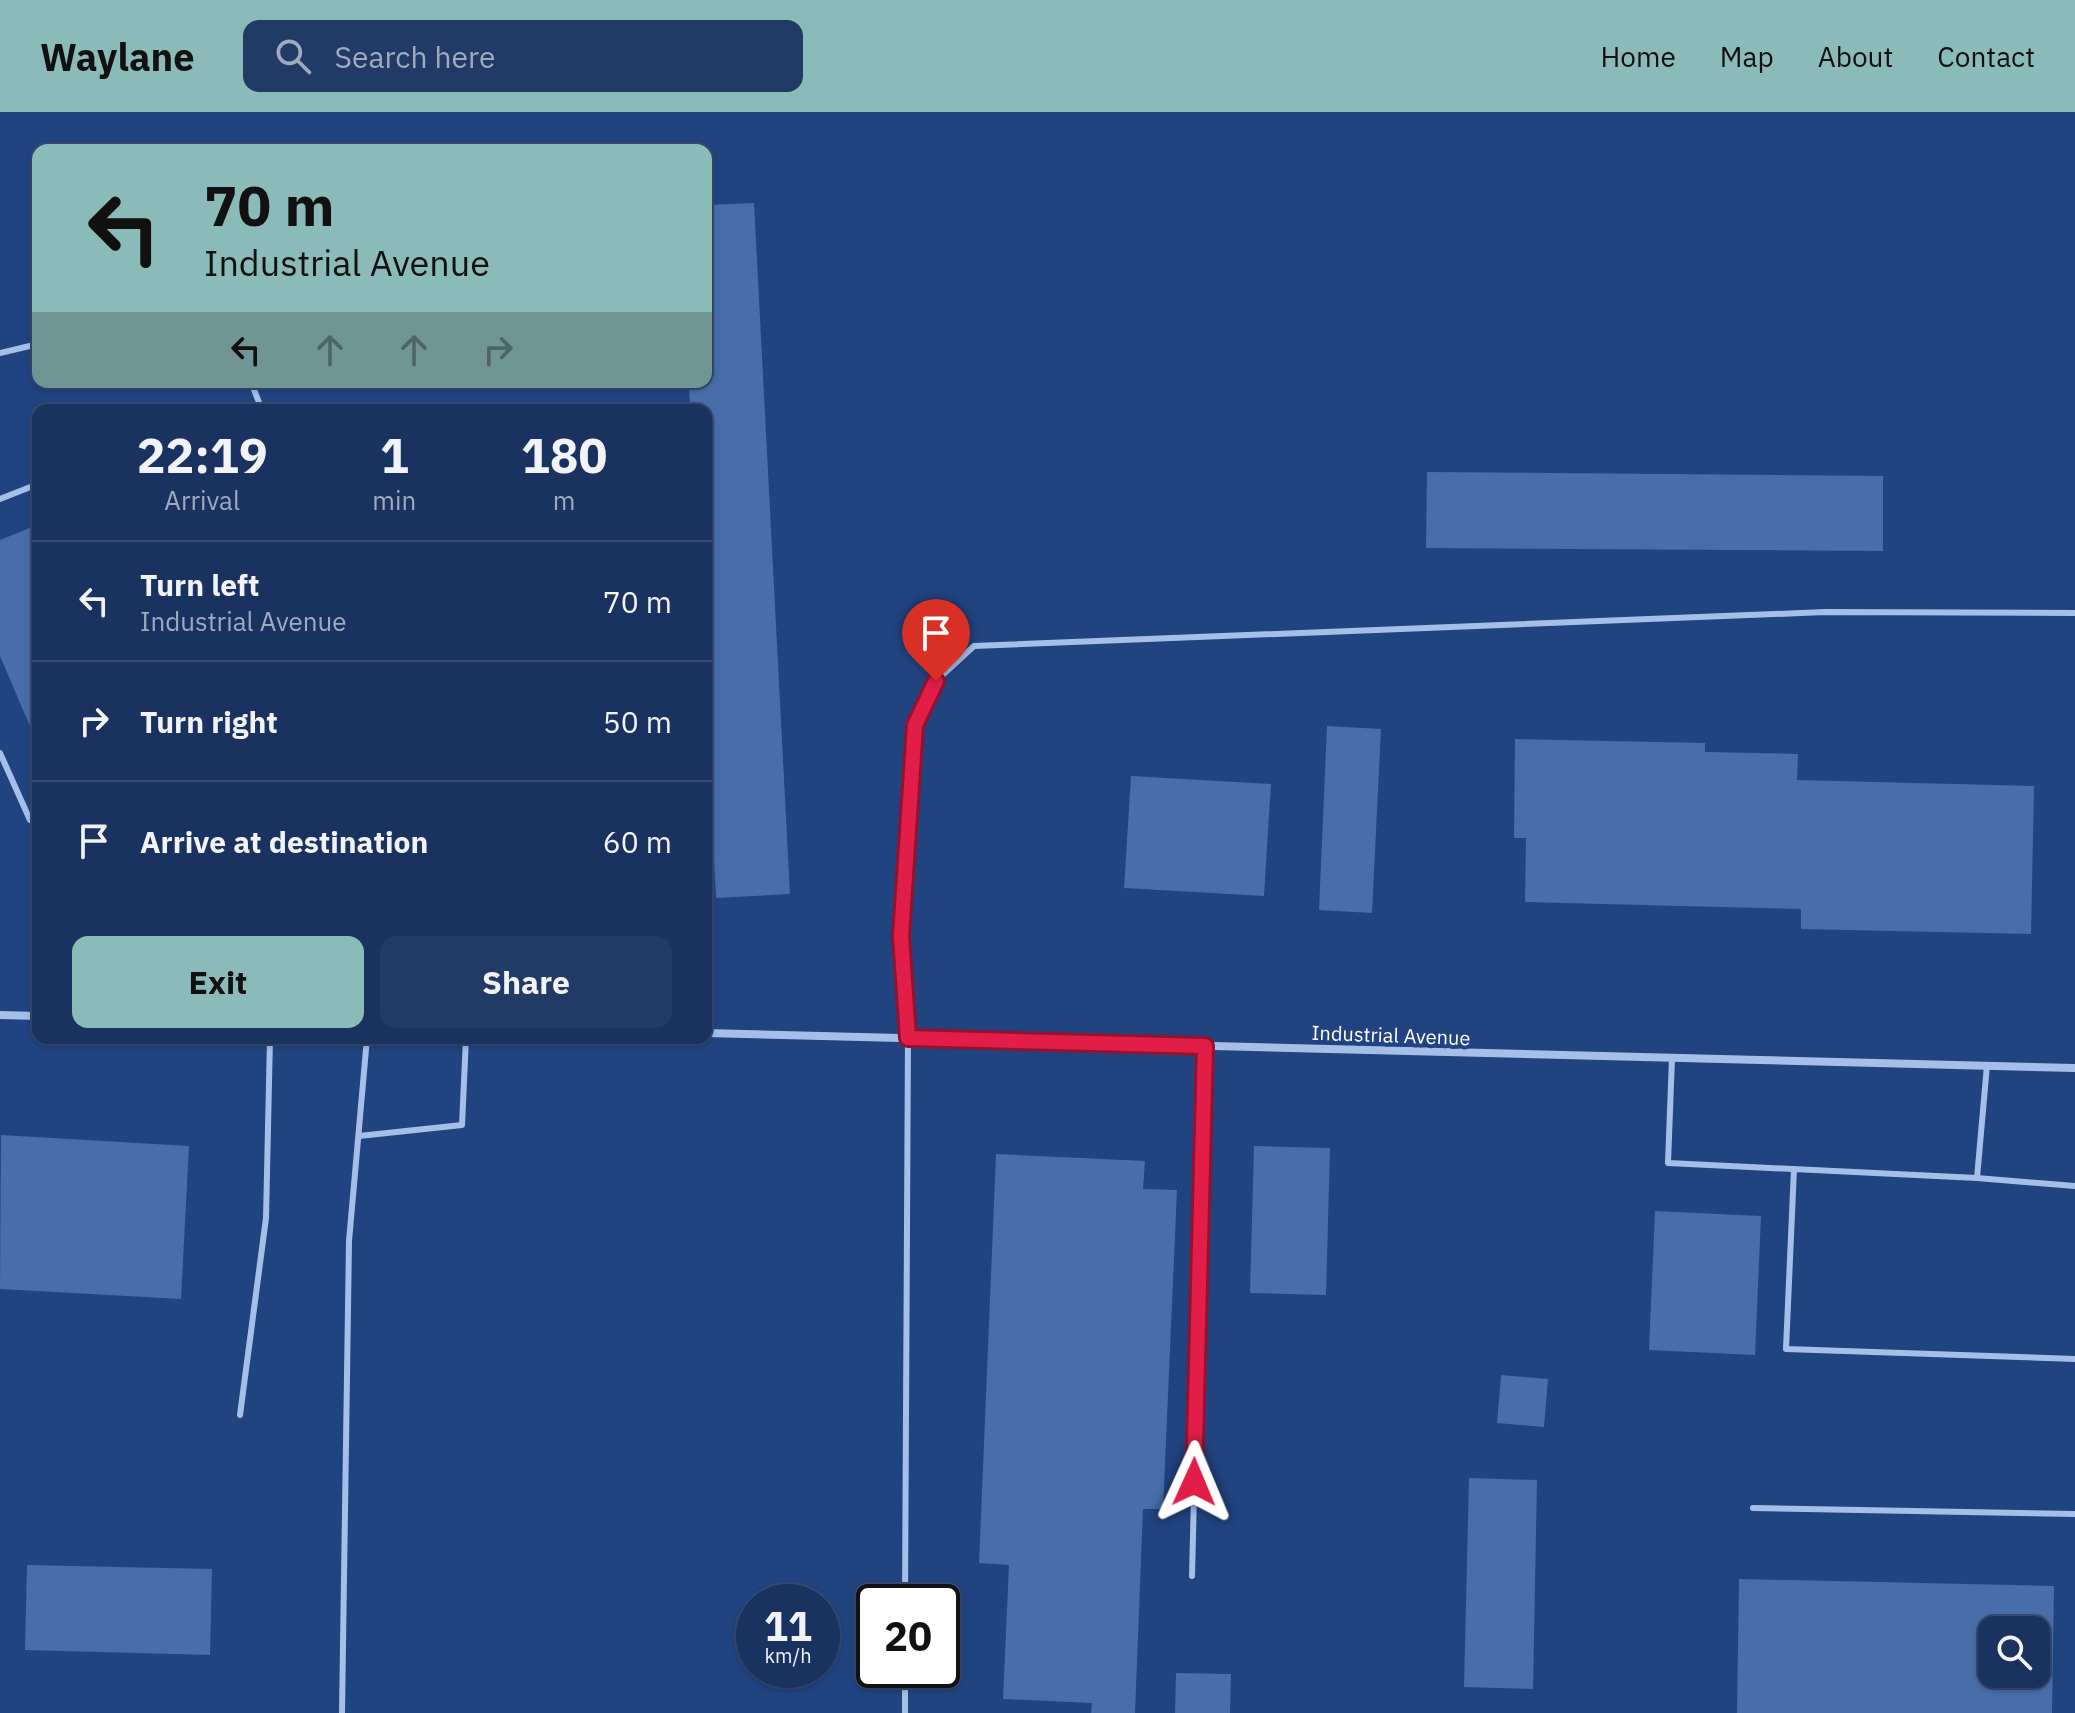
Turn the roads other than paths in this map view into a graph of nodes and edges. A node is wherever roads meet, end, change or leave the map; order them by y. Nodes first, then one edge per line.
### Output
1 (32, 345) edge
2 (0, 353) edge
3 (32, 486) edge
4 (0, 499) edge
5 (2075, 613) edge
6 (0, 753) edge
7 (32, 821) edge
8 (0, 1015) edge
9 (32, 1016) edge
10 (712, 1033) edge
11 (908, 1038) junction
12 (270, 1044) edge
13 (367, 1044) edge
14 (466, 1044) edge
15 (1205, 1046) junction
16 (1672, 1058) junction
17 (1987, 1065) junction
18 (2075, 1068) edge
19 (359, 1136) junction
20 (1794, 1169) junction
21 (1977, 1178) junction
22 (2075, 1186) edge
23 (2075, 1359) edge
24 (240, 1415) dead end
25 (1753, 1508) dead end
26 (2075, 1514) edge
27 (1192, 1576) dead end
28 (905, 1584) edge
29 (905, 1688) edge
30 (342, 1713) edge
31 (905, 1713) edge

1 - 2 lane
3 - 4 lane
5 - 11 lane
6 - 7 lane
8 - 9 street
10 - 11 street, Industrial Avenue
11 - 15 street, Industrial Avenue
11 - 28 lane
12 - 24 lane
13 - 19 lane
14 - 19 lane
15 - 16 street, Industrial Avenue
15 - 27 lane
16 - 17 street, Industrial Avenue
16 - 20 lane
17 - 18 street, Industrial Avenue
17 - 21 lane
19 - 30 lane
20 - 21 lane
20 - 23 lane
21 - 22 lane
25 - 26 lane
29 - 31 lane

